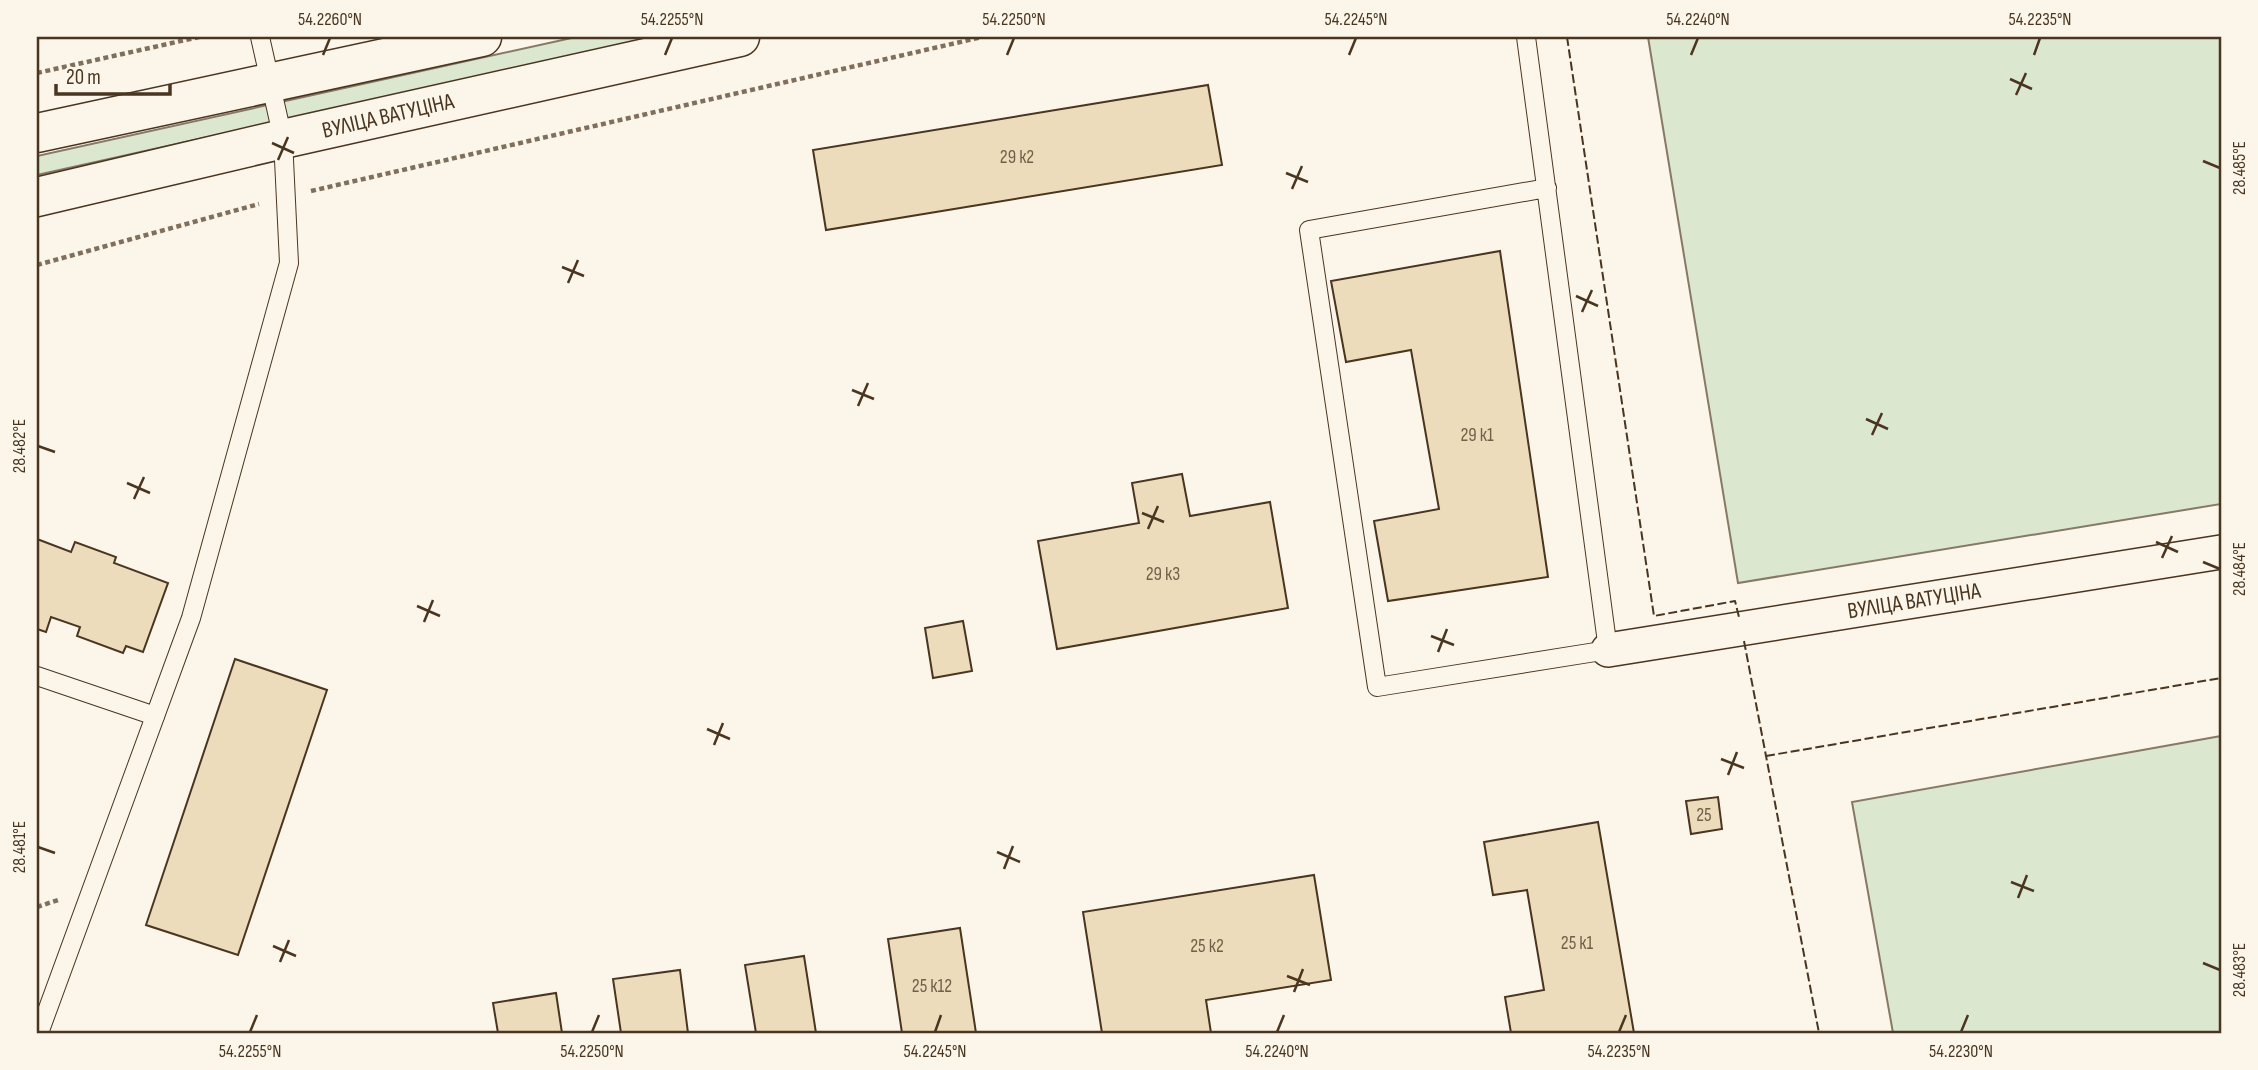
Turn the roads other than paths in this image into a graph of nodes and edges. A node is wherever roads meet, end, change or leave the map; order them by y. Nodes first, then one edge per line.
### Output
1 (260, 37) edge
2 (482, 37) edge
3 (740, 37) edge
4 (1526, 37) edge
5 (269, 83) junction
6 (37, 133) edge
7 (283, 139) junction
8 (1547, 188) junction
9 (37, 197) edge
10 (2221, 552) edge
11 (1608, 650) junction
12 (37, 676) edge
13 (155, 716) junction
14 (39, 1033) edge

1 - 5 lane
2 - 5 street
3 - 7 street, ВУЛІЦА ВАТУЦІНА
4 - 8 lane
5 - 6 street
5 - 7 lane
7 - 9 street, ВУЛІЦА ВАТУЦІНА
7 - 13 lane
8 - 11 lane
8 - 11 lane
10 - 11 street, ВУЛІЦА ВАТУЦІНА
12 - 13 lane
13 - 14 lane

